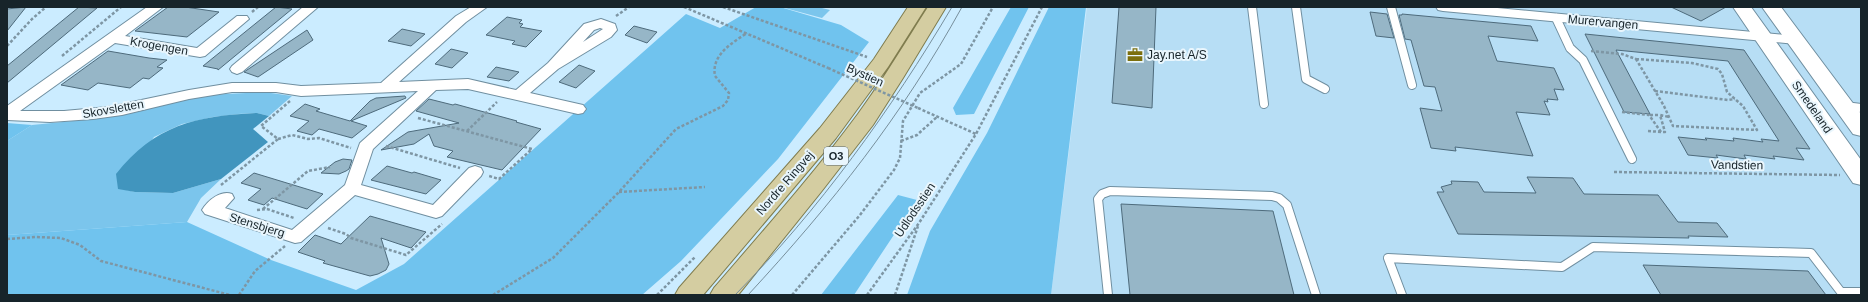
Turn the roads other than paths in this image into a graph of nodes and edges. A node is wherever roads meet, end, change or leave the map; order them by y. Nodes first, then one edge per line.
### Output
1 (156, 7) edge
2 (311, 7) edge
3 (470, 7) edge
4 (480, 7) edge
5 (917, 7) edge
6 (937, 7) edge
7 (1252, 7) edge
8 (1296, 7) edge
9 (1391, 7) edge
10 (1444, 7) edge
11 (1742, 7) edge
12 (1772, 7) edge
13 (1556, 18) junction
14 (242, 19) dead end
15 (461, 19) junction
16 (1763, 37) junction
17 (113, 38) junction
18 (1796, 40) junction
19 (553, 66) dead end
20 (237, 69) dead end
21 (433, 85) junction
22 (1412, 85) dead end
23 (385, 87) junction
24 (1325, 89) dead end
25 (512, 94) junction
26 (1264, 104) dead end
27 (1853, 107) edge
28 (578, 109) dead end
29 (7, 114) edge
30 (1861, 129) edge
31 (1632, 159) dead end
32 (474, 172) road end
33 (1861, 176) edge
34 (352, 188) junction
35 (226, 198) road end
36 (1861, 292) edge
37 (688, 295) edge
38 (723, 295) edge
39 (1108, 295) edge
40 (1316, 295) edge
41 (1402, 295) edge

1 - 17 street, Krogengen
2 - 20 street
3 - 15 street
4 - 15 street
5 - 37 main road, Nordre Ringvej / O3
6 - 38 main road, Nordre Ringvej / O3
7 - 26 lane
8 - 24 lane
9 - 22 lane
10 - 13 street, Murervangen
11 - 16 street, Smedeland
12 - 18 street
13 - 16 street, Murervangen
13 - 31 lane
14 - 17 street, Krogengen
15 - 23 street
16 - 18 street
16 - 33 street, Smedeland
17 - 29 street, Krogengen
18 - 27 street
19 - 25 street
21 - 23 street
21 - 25 street
21 - 34 street
23 - 29 street, Skovsletten
25 - 28 street
27 - 30 street
32 - 34 street
34 - 35 street, Stensbjerg
36 - 41 lane
39 - 40 lane

